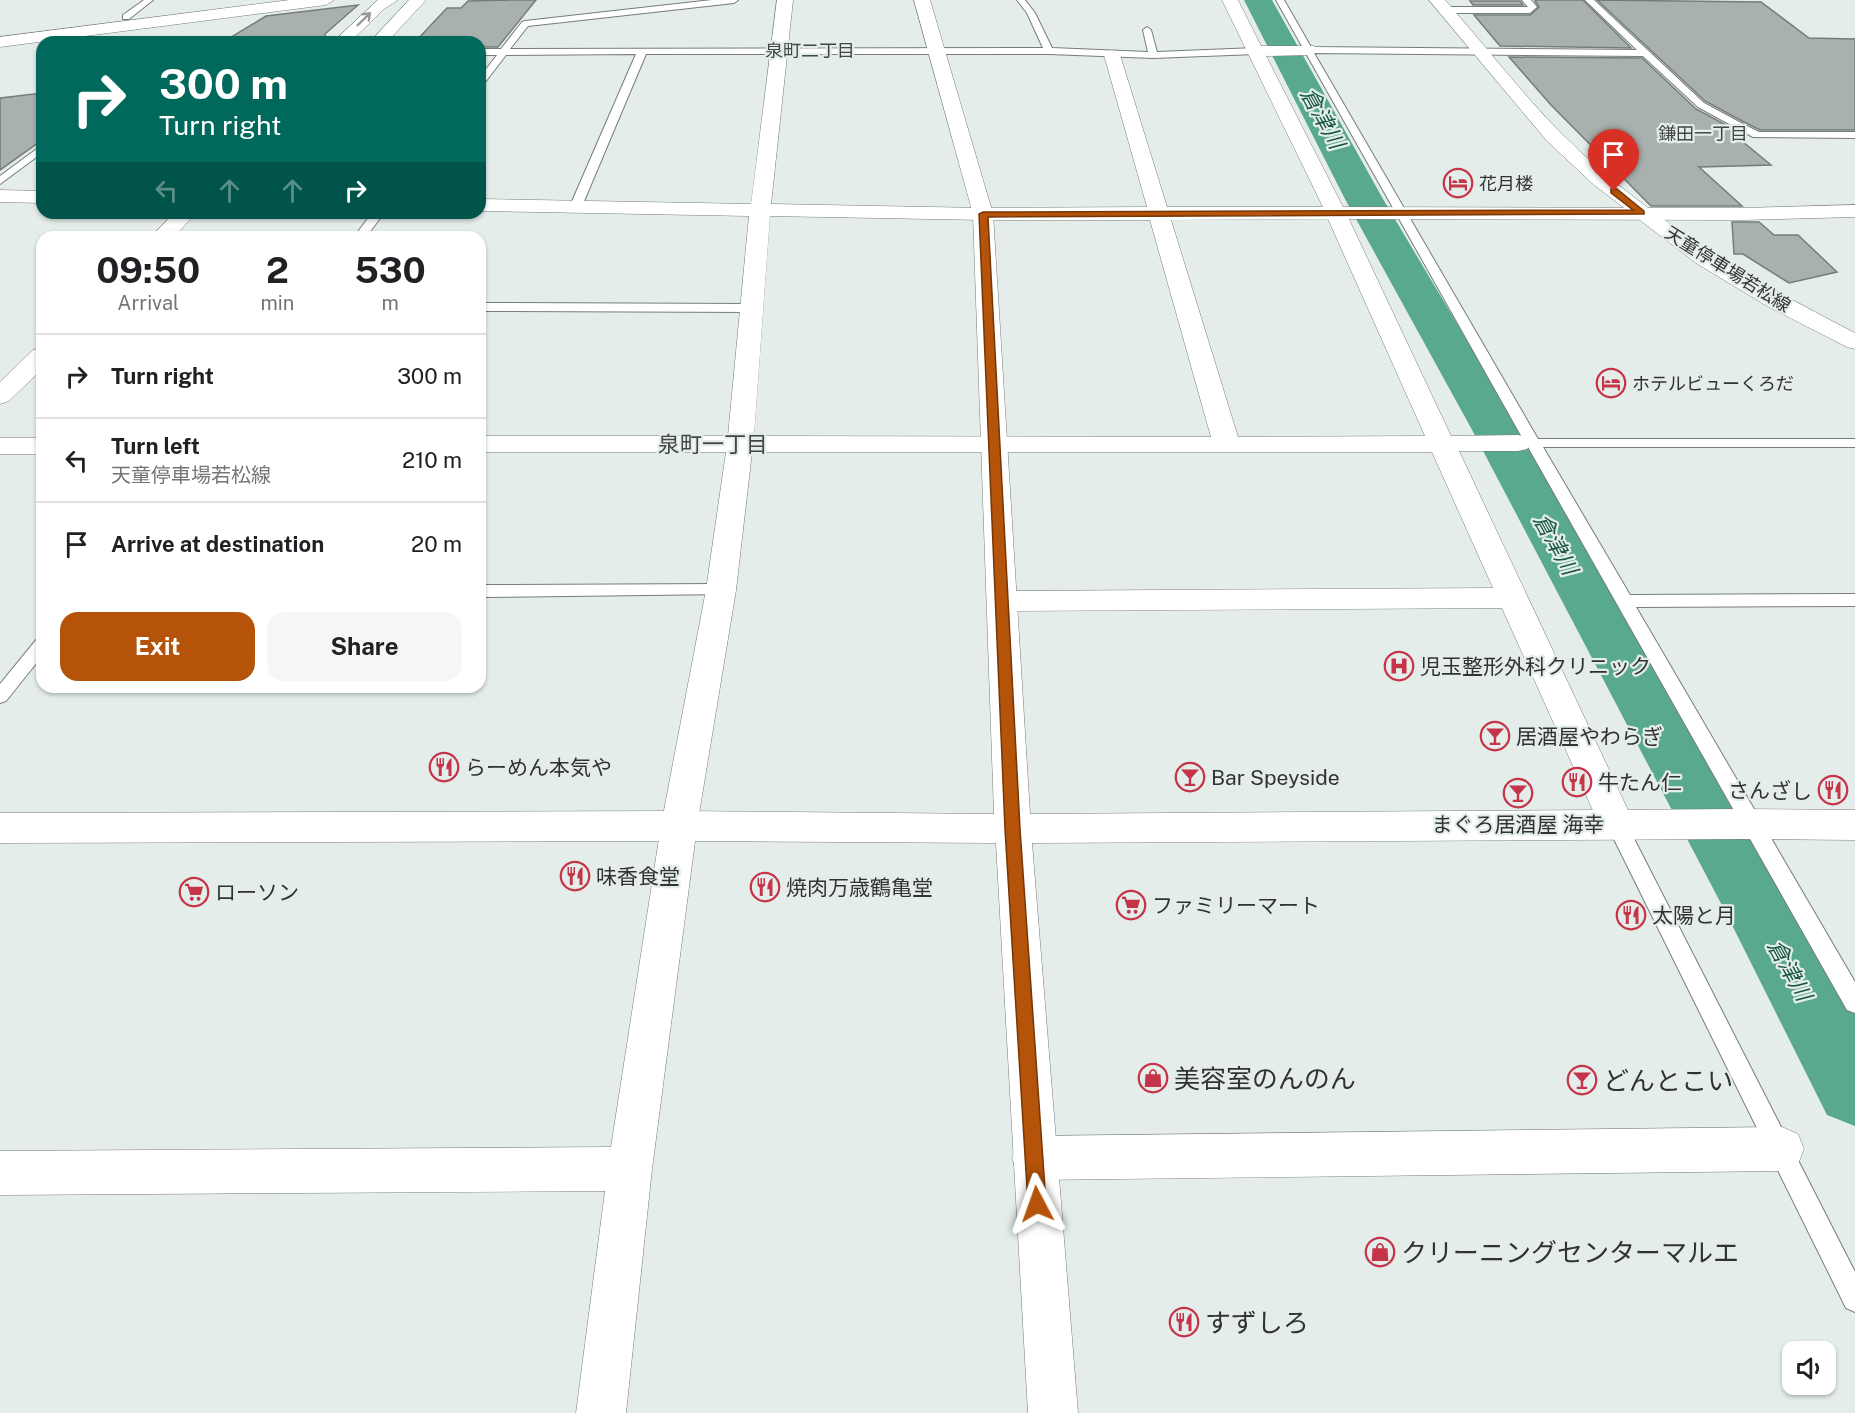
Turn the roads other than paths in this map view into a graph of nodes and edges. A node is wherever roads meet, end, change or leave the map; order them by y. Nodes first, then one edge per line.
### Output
1 (149, 0) edge
2 (257, 0) edge
3 (326, 0) edge
4 (390, 0) edge
5 (418, 0) edge
6 (734, 0) edge
7 (785, 0) edge
8 (922, 0) edge
9 (1021, 0) edge
10 (1230, 0) edge
11 (1280, 0) edge
12 (1526, 0) edge
13 (1589, 0) edge
14 (668, 4) edge
15 (1441, 5) edge
16 (126, 17) junction
17 (1147, 30) dead end
18 (0, 33) edge
19 (47, 36) edge
20 (347, 36) edge
21 (384, 36) edge
22 (36, 37) edge
23 (0, 42) edge
24 (1261, 50) junction
25 (1304, 50) junction
26 (1049, 51) junction
27 (1480, 51) junction
28 (486, 52) edge
29 (505, 52) junction
30 (642, 52) junction
31 (780, 52) junction
32 (937, 52) junction
33 (1646, 53) junction
34 (1112, 55) junction
35 (1153, 55) junction
36 (486, 76) edge
37 (1855, 135) edge
38 (36, 153) edge
39 (0, 181) edge
40 (0, 196) edge
41 (36, 197) edge
42 (486, 205) edge
43 (576, 206) junction
44 (760, 210) junction
45 (1641, 212) junction
46 (1336, 213) junction
47 (983, 214) junction
48 (1402, 214) junction
49 (1852, 214) edge
50 (1157, 215) junction
51 (180, 219) edge
52 (168, 231) edge
53 (486, 307) edge
54 (753, 308) junction
55 (1855, 342) edge
56 (36, 361) edge
57 (0, 396) edge
58 (1525, 443) junction
59 (1855, 443) edge
60 (486, 444) edge
61 (994, 444) junction
62 (1449, 444) junction
63 (1227, 445) junction
64 (0, 446) edge
65 (36, 446) edge
66 (740, 446) junction
67 (721, 590) junction
68 (486, 591) edge
69 (1512, 598) junction
70 (1855, 600) edge
71 (1625, 601) junction
72 (1002, 602) junction
73 (36, 651) edge
74 (0, 696) edge
75 (1628, 825) junction
76 (1747, 825) junction
77 (1855, 825) edge
78 (679, 826) junction
79 (0, 828) edge
80 (1012, 829) junction
81 (1855, 1003) edge
82 (1782, 1149) junction
83 (1034, 1158) junction
84 (630, 1169) junction
85 (0, 1173) edge
86 (1855, 1299) edge
87 (601, 1413) edge
88 (1053, 1413) edge

1 - 16 lane
2 - 16 main road
3 - 19 main road
20 -> 4 main road
5 - 21 main road
6 - 14 lane
7 - 31 main road
8 - 32 main road
9 - 26 lane
10 - 24 main road
11 - 25 lane
12 - 15 lane
13 - 33 lane
14 - 29 lane
15 - 27 main road, 天童停車場若松線
16 - 18 main road
17 - 35 lane
22 - 23 main road
24 - 25 main road
24 - 35 lane
24 - 46 main road
25 - 27 lane
25 - 48 lane
26 - 32 lane
26 - 34 lane
27 - 33 lane
27 - 45 main road, 天童停車場若松線
28 - 29 lane
29 - 30 lane
29 - 36 lane
30 - 31 lane
30 - 43 lane
31 - 32 lane
31 - 44 main road
32 - 47 main road
33 - 37 lane
34 - 35 lane
34 - 50 main road
38 - 39 lane
40 - 41 main road
42 - 43 main road
43 - 44 main road
44 - 47 main road
44 - 54 main road
45 - 48 main road
45 - 49 main road
45 - 55 main road, 天童停車場若松線
46 - 48 main road
46 - 50 main road
46 - 62 main road
47 - 50 main road
47 - 61 main road
48 - 58 lane
50 - 63 main road
51 - 52 main road
53 - 54 lane
54 - 66 main road
56 - 57 main road
58 - 59 lane
58 - 62 main road
58 - 71 lane
60 - 66 main road
61 - 63 main road
61 - 66 main road
61 - 72 main road
62 - 63 main road
62 - 69 main road
64 - 65 main road
66 - 67 main road
67 - 68 lane
67 - 78 main road
69 - 72 main road
69 - 75 main road
70 - 71 lane
71 - 76 lane
72 - 80 main road
73 - 74 lane
75 - 76 main road
75 - 80 main road
75 - 82 lane
76 - 77 main road
76 - 81 lane
78 - 79 main road
78 - 80 main road
78 - 84 main road
80 - 83 main road
82 - 83 main road
82 - 86 lane
83 - 88 main road
84 - 85 main road
84 - 87 main road

